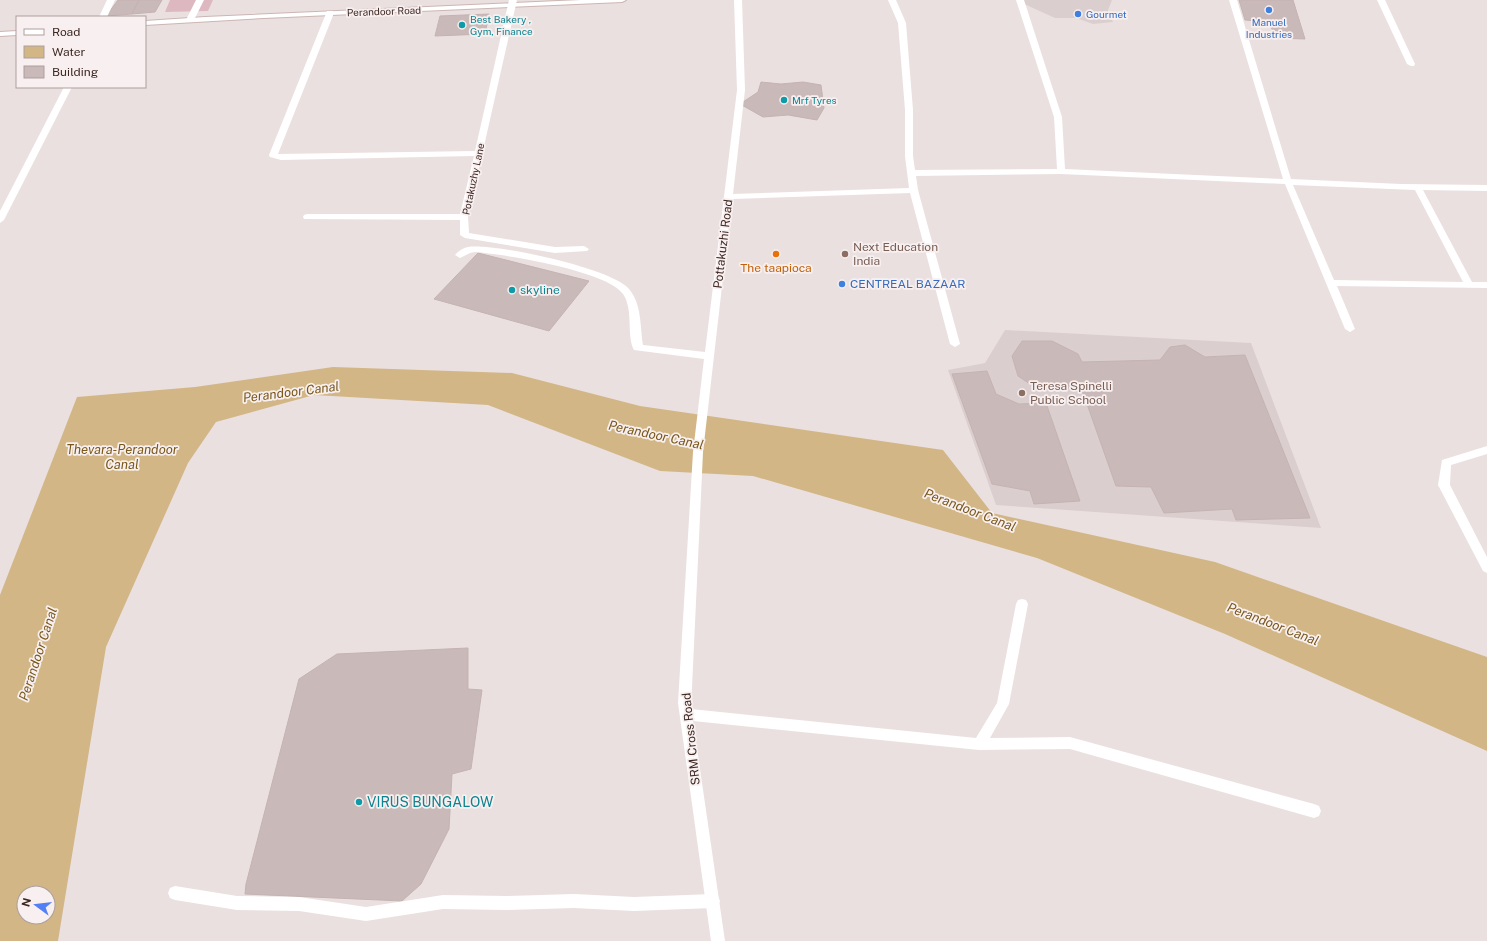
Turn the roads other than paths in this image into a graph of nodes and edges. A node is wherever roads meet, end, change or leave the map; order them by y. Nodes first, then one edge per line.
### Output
1 (111, 0) edge
2 (200, 0) edge
3 (622, 0) edge
4 (738, 0) edge
5 (892, 0) edge
6 (1020, 0) edge
7 (1233, 0) edge
8 (1381, 0) edge
9 (512, 3) edge
10 (330, 13) junction
11 (103, 16) edge
12 (190, 20) junction
13 (146, 23) edge
14 (16, 33) edge
15 (0, 34) edge
16 (1411, 64) dead end
17 (67, 88) edge
18 (478, 153) junction
19 (1062, 171) junction
20 (912, 173) junction
21 (1288, 182) junction
22 (1418, 188) junction
23 (1487, 188) edge
24 (914, 190) junction
25 (728, 197) junction
26 (307, 217) dead end
27 (464, 217) junction
28 (0, 220) edge
29 (584, 249) dead end
30 (460, 255) dead end
31 (1331, 282) junction
32 (1469, 285) junction
33 (1487, 285) edge
34 (1350, 329) dead end
35 (955, 344) dead end
36 (709, 356) junction
37 (1487, 450) edge
38 (696, 487) joint
39 (1487, 568) edge
40 (1022, 604) dead end
41 (686, 714) junction
42 (979, 744) junction
43 (1314, 812) dead end
44 (175, 893) dead end
45 (712, 902) junction
46 (718, 941) edge

1 - 11 street
2 - 12 street
3 - 9 street, Perandoor Road
4 - 25 street, Pottakuzhi Road
5 - 20 street
6 - 19 street
7 - 21 street
8 - 16 street
9 - 10 street, Perandoor Road
9 - 18 street, Potakuzhy Lane
10 - 12 street, Perandoor Road
10 - 18 street
12 - 13 street, Perandoor Road
14 - 15 street
17 - 28 street
18 - 27 street, Potakuzhy Lane
19 - 20 street
19 - 21 street
20 - 24 street
21 - 22 street
21 - 31 street
22 - 23 street
22 - 32 street
24 - 25 street
24 - 35 street
25 - 36 street, Pottakuzhi Road
26 - 27 street
27 - 29 street, Potakuzhy Lane
30 - 36 street
31 - 32 street
31 - 34 street
32 - 33 street
36 - 38 street, Pottakuzhi Road
37 - 39 street
38 - 41 street, SRM Cross Road
40 - 42 street
41 - 42 street
41 - 45 street, SRM Cross Road
42 - 43 street
44 - 45 street
45 - 46 street, SRM Cross Road

